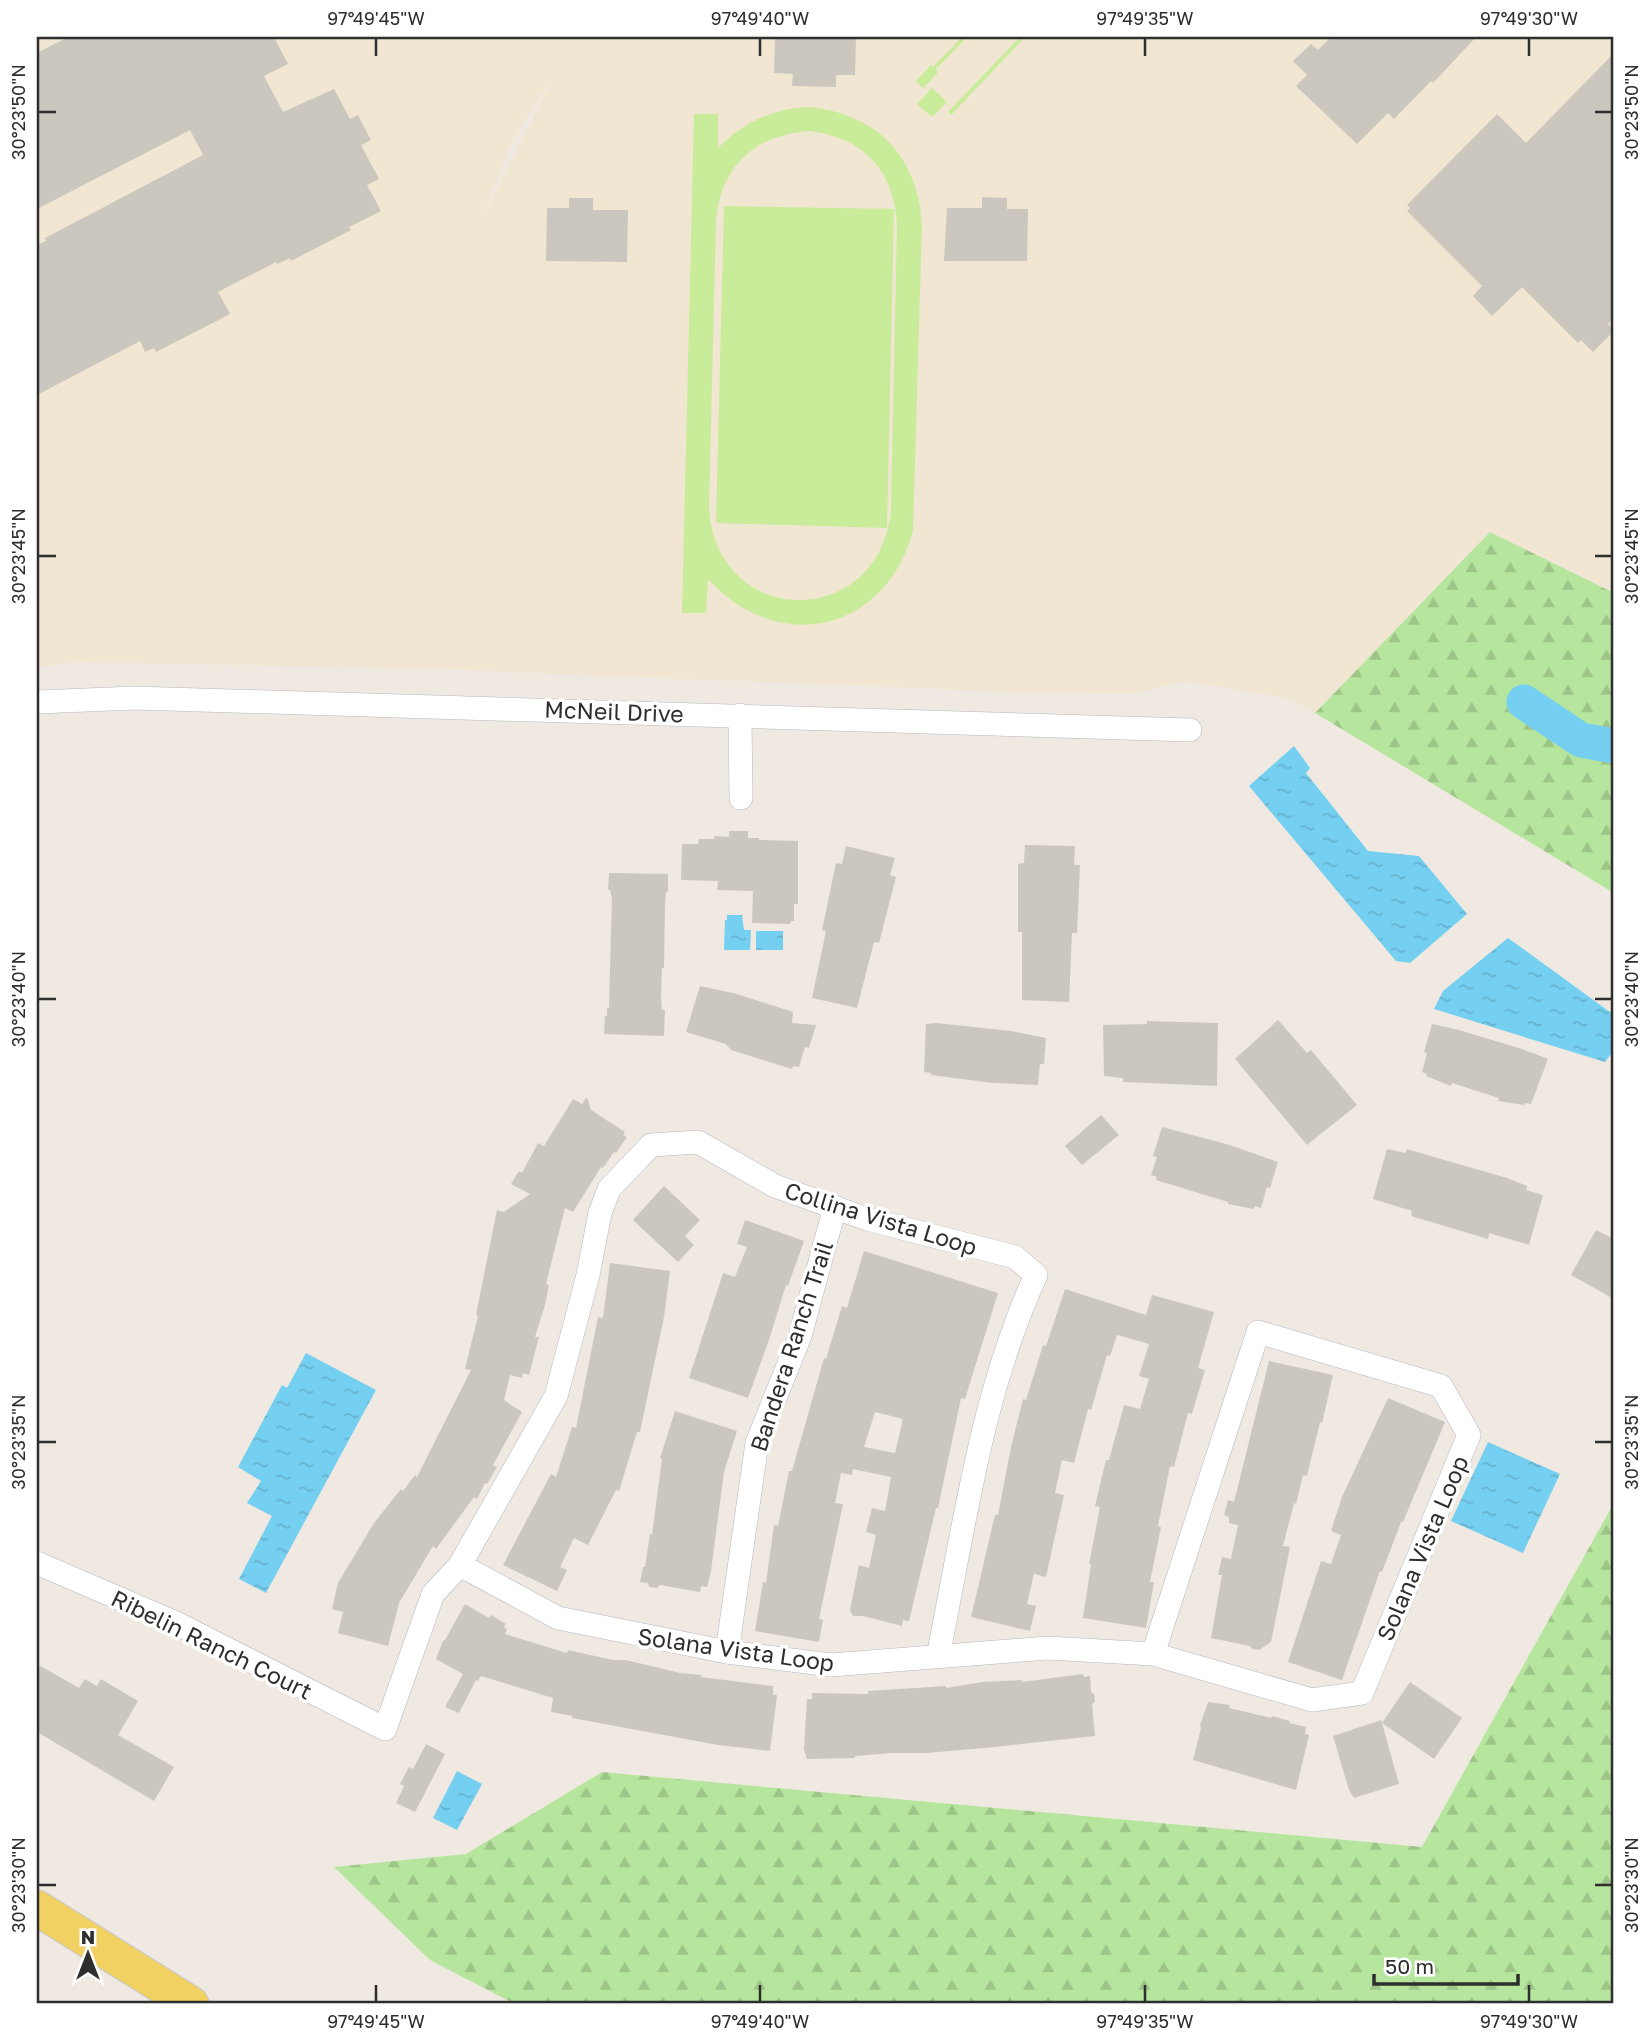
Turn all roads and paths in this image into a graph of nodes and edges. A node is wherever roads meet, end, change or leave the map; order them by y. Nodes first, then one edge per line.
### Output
1 (37, 702) edge
2 (740, 715) junction
3 (1190, 730) dead end
4 (741, 798) dead end
5 (835, 1207) junction
6 (37, 1563) edge
7 (460, 1565) junction
8 (727, 1652) junction
9 (1153, 1654) junction
10 (938, 1656) junction
11 (385, 1729) joint
12 (37, 1908) edge
13 (191, 2004) edge

1 - 2 street, McNeil Drive
2 - 3 street, McNeil Drive
2 - 4 street
5 - 7 street, Collina Vista Loop
5 - 8 street, Bandera Ranch Trail
5 - 10 street, Collina Vista Loop
6 - 11 street, Ribelin Ranch Court
7 - 8 street, Solana Vista Loop
7 - 11 street, Collina Vista Loop
8 - 10 street, Solana Vista Loop
9 - 9 street, Solana Vista Loop
9 - 10 street, Solana Vista Loop
12 - 13 main road

